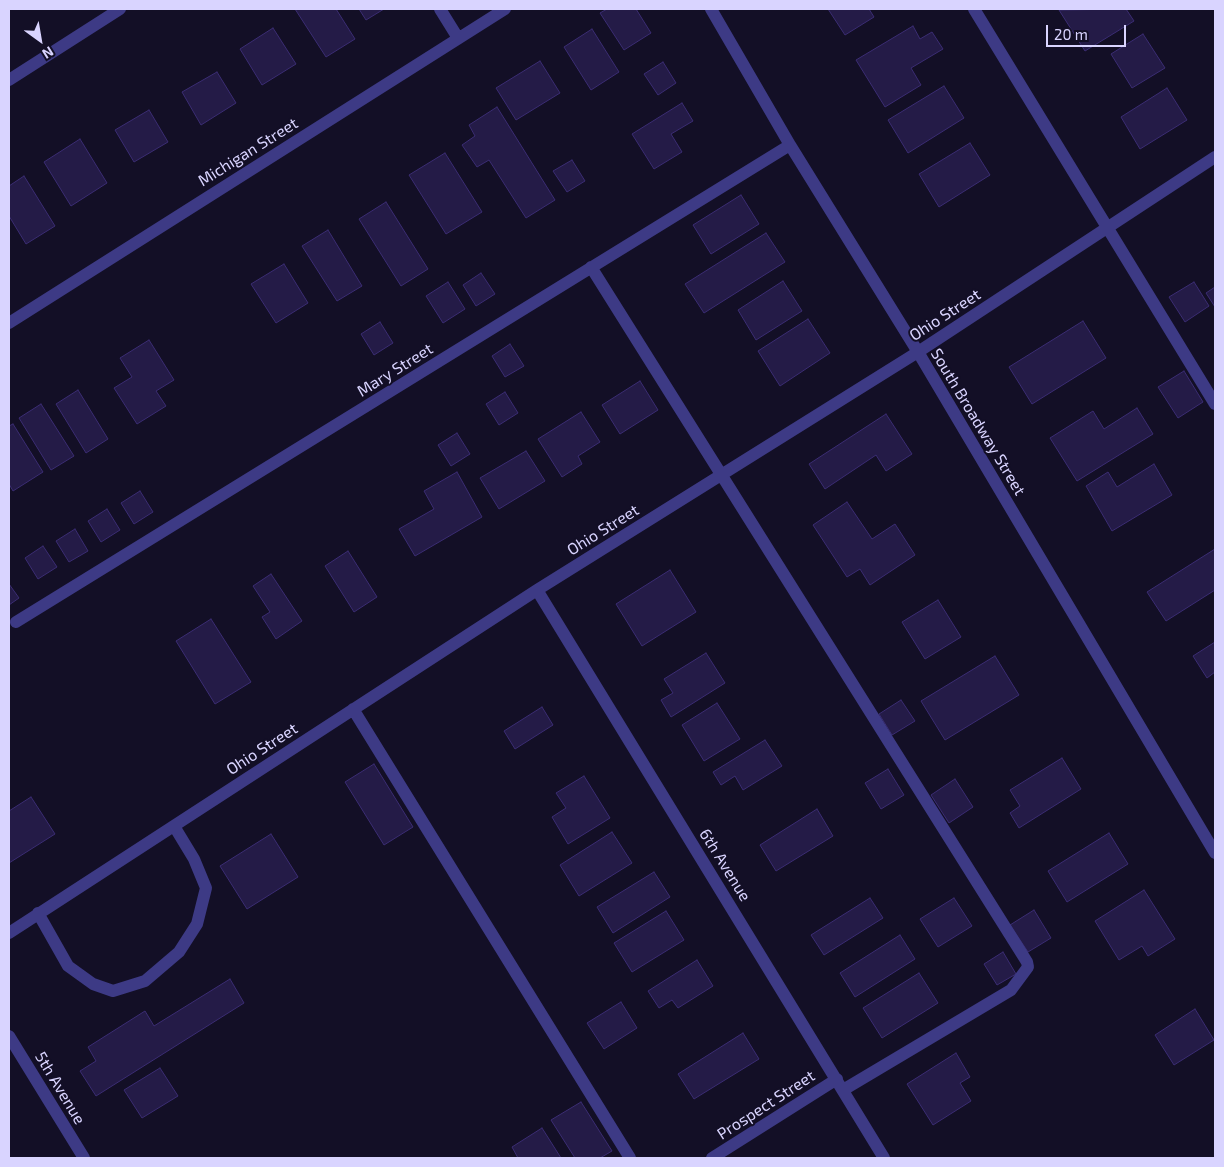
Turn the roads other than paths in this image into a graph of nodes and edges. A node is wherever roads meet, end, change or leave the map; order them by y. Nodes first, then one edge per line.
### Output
1 (120, 9) edge
2 (440, 9) edge
3 (505, 9) edge
4 (711, 9) edge
5 (974, 9) edge
6 (458, 38) junction
7 (9, 80) edge
8 (790, 145) junction
9 (1215, 157) edge
10 (1106, 228) junction
11 (592, 268) junction
12 (9, 323) edge
13 (918, 352) junction
14 (1215, 404) edge
15 (722, 476) junction
16 (537, 590) junction
17 (16, 622) dead end
18 (354, 709) junction
19 (174, 826) junction
20 (1215, 853) edge
21 (38, 913) junction
22 (9, 933) edge
23 (9, 1036) edge
24 (836, 1079) junction
25 (843, 1090) junction
26 (84, 1158) edge
27 (630, 1158) edge
28 (712, 1158) edge
29 (884, 1158) edge

1 - 7 street
2 - 6 street
3 - 6 street, Michigan Street
4 - 8 street, South Broadway Street
5 - 10 street
6 - 12 street, Michigan Street
8 - 11 street, Mary Street
8 - 13 street, South Broadway Street
9 - 10 street, Ohio Street
10 - 13 street, Ohio Street
10 - 14 street
11 - 15 street
11 - 17 street, Mary Street
13 - 15 street, Ohio Street
13 - 20 street, South Broadway Street
15 - 16 street, Ohio Street
15 - 25 street
16 - 18 street, Ohio Street
16 - 24 street, 6th Avenue
18 - 19 street, Ohio Street
18 - 27 street
19 - 21 street, Ohio Street
19 - 21 street
21 - 22 street, Ohio Street
23 - 26 street, 5th Avenue
24 - 25 street, 6th Avenue
24 - 28 street, Prospect Street
25 - 29 street, 6th Avenue

